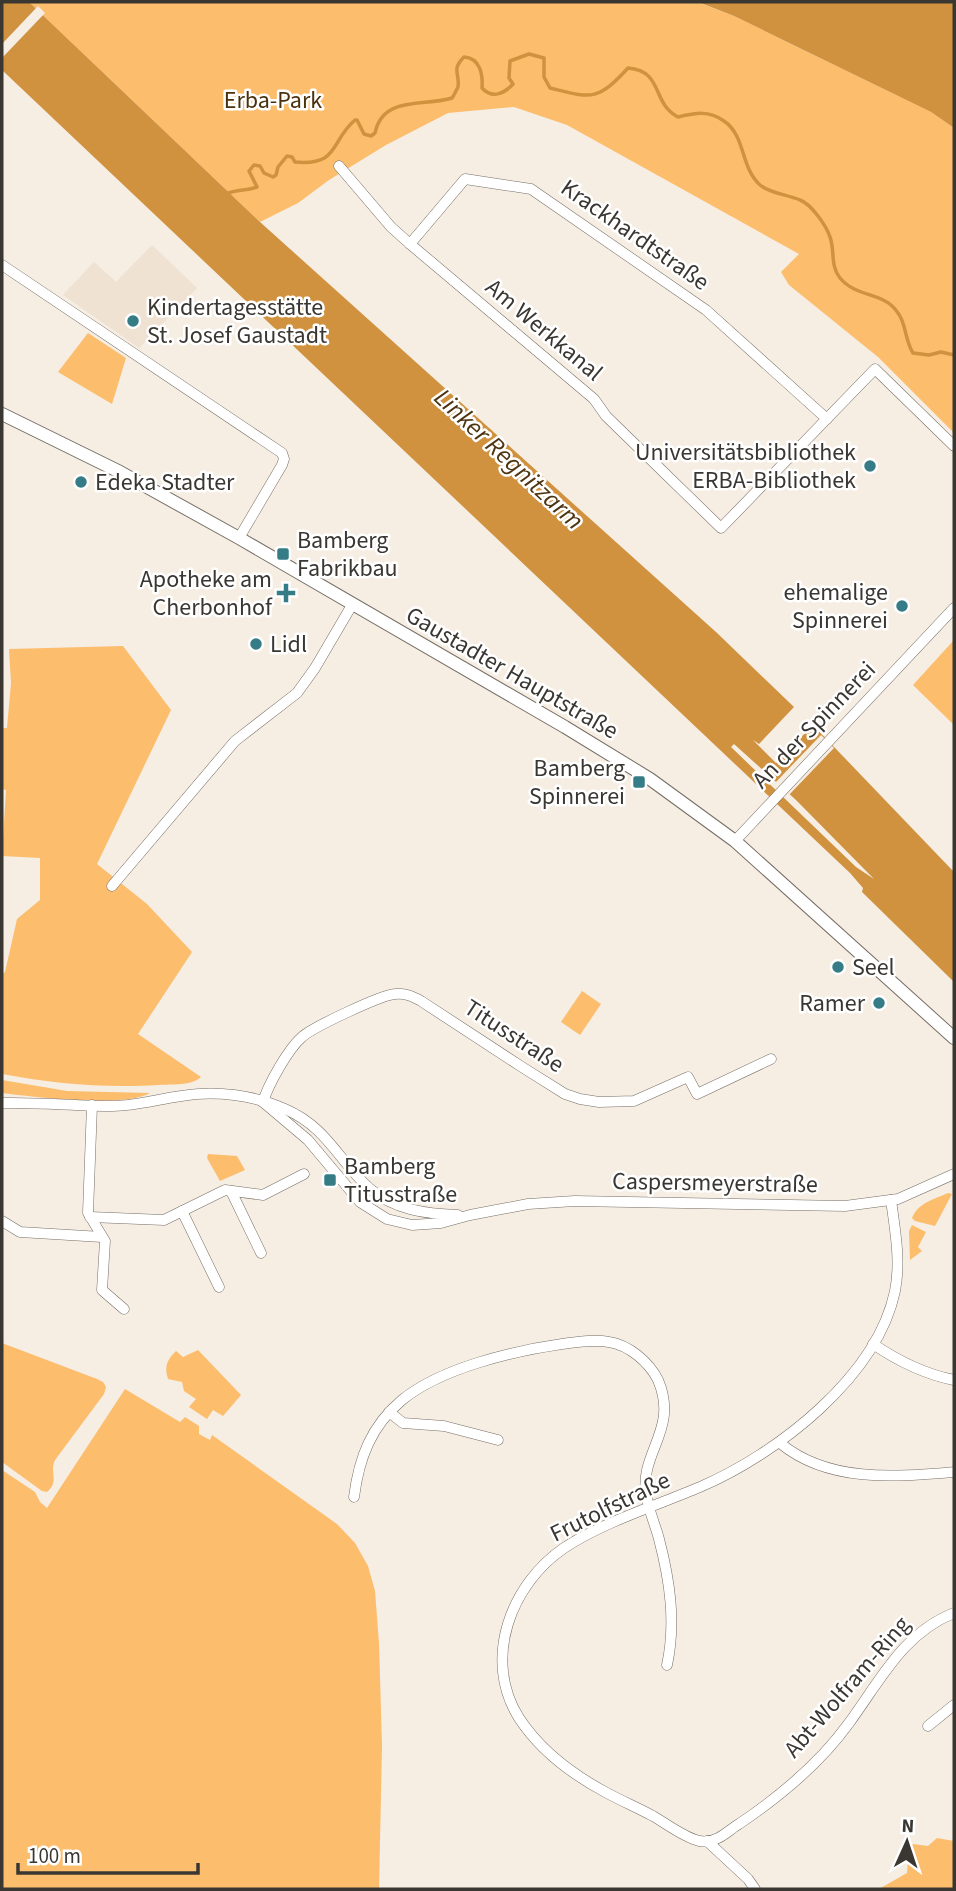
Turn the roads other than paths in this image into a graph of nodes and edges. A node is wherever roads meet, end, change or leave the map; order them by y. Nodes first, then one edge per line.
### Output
1 (339, 166) dead end
2 (410, 244) junction
3 (2, 265) edge
4 (2, 414) edge
5 (827, 419) junction
6 (954, 446) edge
7 (239, 538) junction
8 (352, 605) junction
9 (954, 608) edge
10 (735, 841) junction
11 (112, 886) dead end
12 (954, 1038) edge
13 (771, 1059) dead end
14 (2, 1097) edge
15 (22, 1102) junction
16 (263, 1102) junction
17 (2, 1103) edge
18 (92, 1105) junction
19 (304, 1174) dead end
20 (954, 1174) edge
21 (231, 1191) junction
22 (891, 1200) junction
23 (182, 1211) junction
24 (470, 1215) junction
25 (90, 1217) junction
26 (2, 1221) edge
27 (102, 1237) junction
28 (261, 1253) dead end
29 (219, 1287) dead end
30 (124, 1309) dead end
31 (873, 1345) junction
32 (954, 1380) edge
33 (389, 1412) junction
34 (498, 1440) dead end
35 (780, 1443) junction
36 (954, 1472) edge
37 (354, 1497) dead end
38 (650, 1507) junction
39 (954, 1613) edge
40 (667, 1665) dead end
41 (954, 1705) edge
42 (928, 1726) dead end
43 (707, 1841) junction
44 (755, 1889) edge

1 - 2 street, Am Werkkanal
2 - 5 street, Krackhardtstraße
2 - 5 street, Am Werkkanal
3 - 7 street
4 - 7 street, Gaustadter Hauptstraße
5 - 6 street
7 - 8 street, Gaustadter Hauptstraße
8 - 10 street, Gaustadter Hauptstraße
8 - 11 street
9 - 10 street, An der Spinnerei
10 - 12 street, Gaustadter Hauptstraße
13 - 16 street, Titusstraße
14 - 15 street, Caspersmeyerstraße
15 - 17 street, Caspersmeyerstraße
15 - 18 street, Caspersmeyerstraße
16 - 18 street, Caspersmeyerstraße
16 - 24 street, Caspersmeyerstraße
16 - 24 street, Caspersmeyerstraße
18 - 25 street
19 - 21 street
20 - 22 street, Caspersmeyerstraße
21 - 23 street
21 - 28 street
22 - 24 street, Caspersmeyerstraße
22 - 31 street, Frutolfstraße
23 - 25 street
23 - 29 street
25 - 27 street
26 - 27 street
27 - 30 street
31 - 32 street
31 - 35 street, Frutolfstraße
33 - 34 street
33 - 37 street
33 - 38 street
35 - 36 street
35 - 38 street, Frutolfstraße
38 - 40 street
38 - 43 street, Frutolfstraße
39 - 43 street, Abt-Wolfram-Ring
41 - 42 street
43 - 44 street, Frutolfstraße

